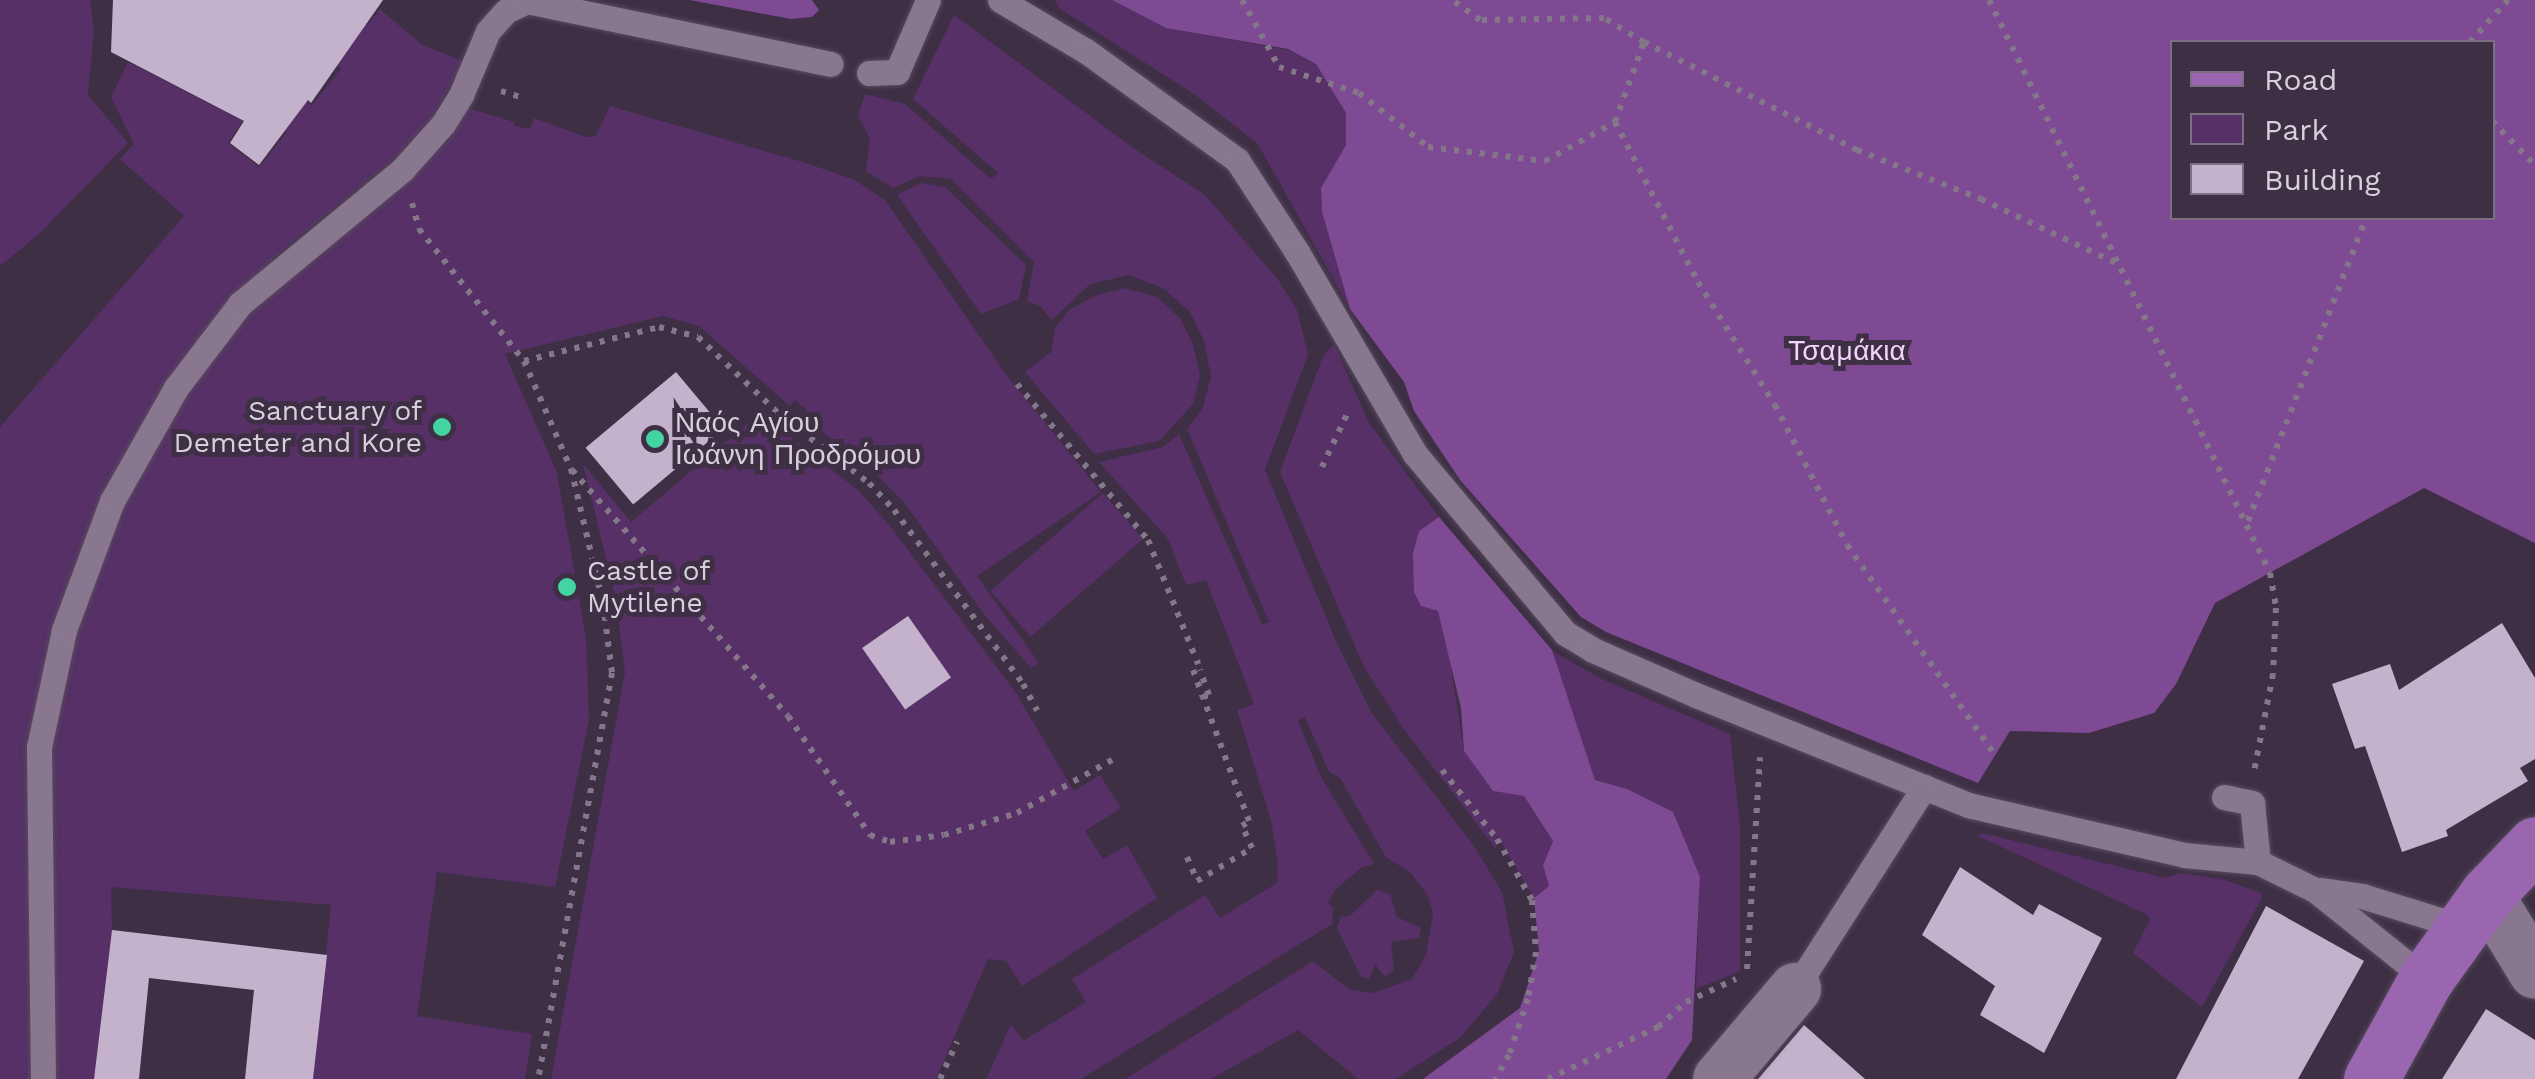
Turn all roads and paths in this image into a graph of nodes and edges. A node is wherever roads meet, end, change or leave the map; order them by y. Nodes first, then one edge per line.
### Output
1 (928, 0) edge
2 (1000, 0) edge
3 (1242, 0) edge
4 (1452, 0) edge
5 (1989, 0) edge
6 (2508, 0) edge
7 (1032, 10) edge
8 (2472, 40) edge
9 (1644, 42) junction
10 (831, 64) dead end
11 (869, 73) dead end
12 (505, 92) dead end
13 (524, 98) dead end
14 (1615, 122) junction
15 (2495, 125) edge
16 (2535, 165) edge
17 (411, 197) dead end
18 (2365, 220) edge
19 (2123, 267) junction
20 (524, 361) junction
21 (1367, 378) junction
22 (1017, 384) dead end
23 (1322, 467) dead end
24 (571, 469) junction
25 (2248, 522) junction
26 (1036, 710) dead end
27 (1763, 722) junction
28 (1993, 752) dead end
29 (1112, 760) dead end
30 (1442, 770) dead end
31 (1924, 787) junction
32 (2224, 798) dead end
33 (2252, 803) junction
34 (2535, 844) edge
35 (1187, 857) dead end
36 (2258, 862) junction
37 (2315, 890) junction
38 (2475, 911) junction
39 (2535, 973) edge
40 (2426, 979) junction
41 (1794, 988) joint
42 (957, 1042) dead end
43 (43, 1079) edge
44 (538, 1079) edge
45 (940, 1079) edge
46 (1495, 1079) edge
47 (1548, 1079) edge
48 (1719, 1079) edge
49 (2371, 1079) edge

1 - 11 lane
2 - 7 lane
3 - 14 path
4 - 9 path
5 - 19 path
6 - 8 path
7 - 21 lane
9 - 14 path
9 - 19 path
10 - 43 lane
12 - 13 path
14 - 28 path
15 - 16 path
17 - 20 path
18 - 25 path
19 - 25 path
20 - 24 path
20 - 26 path
21 - 23 path
21 - 27 lane
22 - 35 path
24 - 29 path
24 - 44 path
25 - 33 path
27 - 31 lane
27 - 47 path
30 - 46 path
31 - 36 lane
31 - 41 lane
32 - 33 lane
33 - 36 lane
34 - 38 main road
36 - 37 lane
37 - 38 lane
37 - 40 lane
38 - 39 street
38 - 40 main road
40 - 49 main road
41 - 48 street
42 - 45 path

